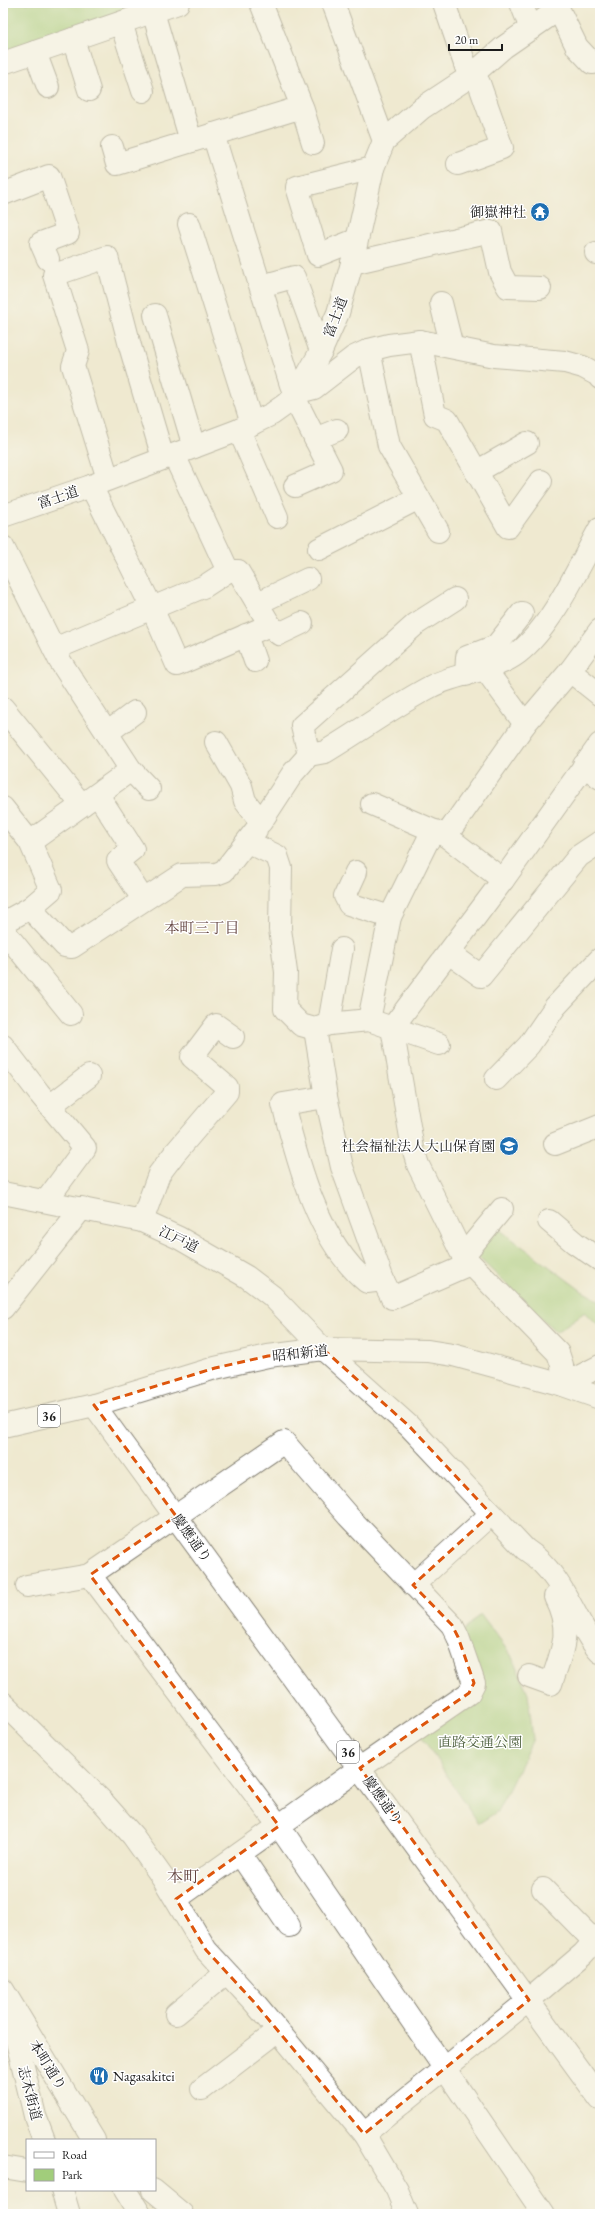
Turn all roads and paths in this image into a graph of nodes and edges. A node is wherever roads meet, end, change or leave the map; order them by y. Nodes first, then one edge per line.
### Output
1 (178, 3) edge
2 (261, 3) edge
3 (333, 3) edge
4 (444, 3) edge
5 (521, 3) edge
6 (558, 5) edge
7 (153, 12) junction
8 (121, 23) junction
9 (531, 29) junction
10 (72, 39) junction
11 (35, 52) junction
12 (600, 62) edge
13 (3, 63) edge
14 (472, 75) junction
15 (48, 88) dead end
16 (89, 90) dead end
17 (143, 91) dead end
18 (302, 107) junction
19 (213, 134) junction
20 (191, 141) junction
21 (384, 141) junction
22 (313, 143) dead end
23 (112, 147) dead end
24 (458, 164) dead end
25 (373, 168) junction
26 (3, 194) edge
27 (189, 224) dead end
28 (356, 240) junction
29 (48, 260) dead end
30 (352, 263) junction
31 (261, 286) junction
32 (540, 288) dead end
33 (441, 303) dead end
34 (155, 315) dead end
35 (420, 341) junction
36 (452, 347) junction
37 (369, 350) junction
38 (321, 352) junction
39 (600, 378) edge
40 (296, 394) junction
41 (245, 427) junction
42 (337, 430) dead end
43 (315, 439) junction
44 (527, 443) dead end
45 (177, 453) junction
46 (476, 472) junction
47 (541, 481) dead end
48 (99, 482) junction
49 (295, 486) dead end
50 (419, 498) junction
51 (3, 516) edge
52 (277, 517) dead end
53 (600, 528) edge
54 (438, 531) dead end
55 (3, 547) edge
56 (319, 549) dead end
57 (228, 571) junction
58 (308, 579) dead end
59 (456, 599) dead end
60 (258, 603) junction
61 (152, 608) junction
62 (522, 613) dead end
63 (302, 623) dead end
64 (270, 625) junction
65 (600, 630) edge
66 (246, 635) junction
67 (54, 649) junction
68 (255, 661) dead end
69 (570, 671) junction
70 (475, 672) junction
71 (600, 695) edge
72 (3, 708) edge
73 (135, 712) dead end
74 (525, 724) junction
75 (107, 733) junction
76 (216, 742) dead end
77 (600, 744) edge
78 (309, 755) junction
79 (132, 770) junction
80 (592, 772) edge
81 (149, 789) dead end
82 (90, 800) junction
83 (372, 804) dead end
84 (3, 808) edge
85 (261, 822) junction
86 (440, 834) junction
87 (30, 842) junction
88 (248, 842) junction
89 (600, 842) edge
90 (356, 872) dead end
91 (503, 880) junction
92 (142, 899) junction
93 (30, 908) junction
94 (390, 917) junction
95 (3, 923) edge
96 (3, 930) edge
97 (342, 949) dead end
98 (450, 954) junction
99 (600, 959) edge
100 (71, 1014) dead end
101 (369, 1020) junction
102 (322, 1027) junction
103 (392, 1028) junction
104 (233, 1037) dead end
105 (439, 1044) dead end
106 (3, 1046) edge
107 (89, 1076) dead end
108 (496, 1079) dead end
109 (326, 1098) junction
110 (50, 1106) junction
111 (600, 1126) edge
112 (555, 1144) dead end
113 (3, 1193) edge
114 (46, 1201) junction
115 (82, 1208) junction
116 (502, 1209) dead end
117 (142, 1221) junction
118 (549, 1221) dead end
119 (467, 1260) junction
120 (600, 1260) edge
121 (383, 1280) junction
122 (3, 1308) edge
123 (323, 1349) junction
124 (600, 1366) edge
125 (563, 1386) junction
126 (600, 1398) edge
127 (94, 1405) junction
128 (3, 1426) edge
129 (491, 1514) junction
130 (176, 1516) junction
131 (525, 1549) junction
132 (90, 1575) junction
133 (413, 1585) junction
134 (27, 1586) dead end
135 (600, 1652) edge
136 (529, 1676) dead end
137 (3, 1702) edge
138 (360, 1768) junction
139 (280, 1826) junction
140 (240, 1854) junction
141 (544, 1889) dead end
142 (176, 1899) junction
143 (289, 1926) dead end
144 (598, 1938) edge
145 (226, 1973) junction
146 (5, 1994) edge
147 (529, 2000) junction
148 (176, 2014) dead end
149 (278, 2031) junction
150 (447, 2069) junction
151 (202, 2089) dead end
152 (600, 2099) edge
153 (364, 2134) junction
154 (44, 2139) edge
155 (93, 2139) edge
156 (3, 2166) edge
157 (26, 2171) edge
158 (62, 2191) edge
159 (126, 2191) edge
160 (154, 2191) edge
161 (69, 2214) edge
162 (140, 2214) edge
163 (182, 2214) edge
164 (407, 2214) edge
165 (544, 2214) edge

1 - 7 street
2 - 18 street
3 - 21 street
4 - 14 street
5 - 9 street
6 - 9 street, 富士道
6 - 12 street
7 - 8 street
7 - 20 street
8 - 10 street
8 - 17 street
9 - 14 street, 富士道
10 - 11 street
10 - 16 street
11 - 13 street
11 - 15 street
14 - 21 street, 富士道
14 - 24 street
18 - 19 street
18 - 22 street
19 - 20 street
19 - 31 street
20 - 23 street
21 - 25 street, 富士道
25 - 28 street, 富士道
25 - 28 street
26 - 29 street
27 - 41 street
28 - 30 street, 富士道
30 - 32 street
30 - 38 street, 富士道
31 - 38 street
31 - 40 street
33 - 36 street
34 - 45 street
35 - 36 street
35 - 37 street
35 - 46 street
36 - 39 street
37 - 40 street
37 - 50 street
38 - 40 street, 富士道
40 - 41 street, 富士道
40 - 43 street
41 - 45 street, 富士道
41 - 52 street
42 - 43 street
43 - 49 street
44 - 46 street
45 - 48 street, 富士道
45 - 48 street
45 - 57 street
46 - 47 street
48 - 51 street, 富士道
48 - 61 street
50 - 54 street
50 - 56 street
53 - 70 street
55 - 67 street
57 - 60 street
57 - 61 street
58 - 60 street
59 - 78 street
60 - 64 street
61 - 66 street
61 - 67 street
62 - 70 street
63 - 64 street
64 - 66 street
65 - 69 street
66 - 68 street
67 - 75 street
69 - 71 street
69 - 74 street
70 - 74 street
70 - 78 street
72 - 82 street
73 - 75 street
74 - 86 street
75 - 79 street
76 - 85 street
77 - 80 street
78 - 85 street
79 - 81 street
79 - 82 street
80 - 91 street
82 - 87 street
82 - 92 street
83 - 86 street
84 - 87 street
85 - 88 street
86 - 91 street
86 - 94 street
87 - 93 street
88 - 92 street
88 - 102 street
89 - 98 street
90 - 94 street
91 - 98 street
92 - 93 street
93 - 95 street
94 - 101 street
96 - 100 street
97 - 102 street
98 - 103 street
99 - 108 street
101 - 102 street
101 - 103 street
102 - 109 street
103 - 105 street
103 - 119 street
104 - 117 street
106 - 110 street
107 - 110 street
109 - 121 street
109 - 121 street
110 - 114 street
111 - 112 street
113 - 114 street, 江戸道
114 - 115 street, 江戸道
115 - 117 street, 江戸道
115 - 122 street
116 - 119 street
117 - 123 street, 江戸道
118 - 120 street
119 - 121 street
119 - 125 street
123 - 125 street, 昭和新道
123 - 127 street, 昭和新道
123 - 129 street, 江戸道
124 - 125 street
125 - 126 street, 昭和新道
127 - 128 street, 昭和新道 / 36
127 - 130 street, 慶應通り / 36
129 - 131 street, 江戸道
129 - 133 street
130 - 132 street
130 - 133 street
130 - 138 street, 慶應通り / 36
131 - 135 street
131 - 136 street
132 - 134 street
132 - 139 street
133 - 138 street
137 - 142 street
138 - 139 street
138 - 147 street, 慶應通り / 36
139 - 140 street
139 - 150 street
140 - 142 street
140 - 143 street
141 - 144 street
142 - 145 street
144 - 147 street
145 - 148 street
145 - 149 street
146 - 154 street, 志木街道
146 - 155 street, 本町通り
147 - 150 street
147 - 152 street, 慶應通り / 36
149 - 151 street
149 - 153 street
150 - 153 street
150 - 165 street
153 - 164 street
156 - 157 street
158 - 161 street
159 - 162 street
160 - 163 street

